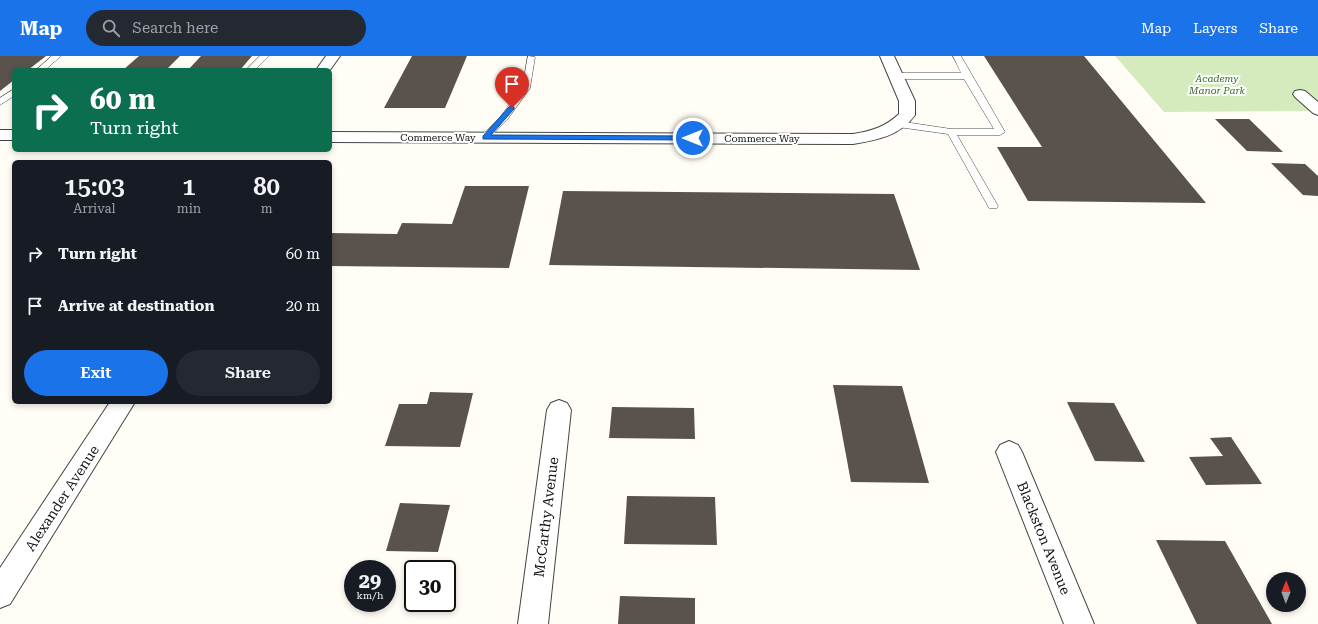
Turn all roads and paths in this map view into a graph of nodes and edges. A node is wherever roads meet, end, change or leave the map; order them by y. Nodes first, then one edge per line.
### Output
1 (57, 56) edge
2 (265, 56) edge
3 (333, 56) edge
4 (887, 56) edge
5 (957, 56) edge
6 (531, 58) dead end
7 (42, 68) edge
8 (252, 68) edge
9 (324, 68) edge
10 (896, 76) junction
11 (967, 76) junction
12 (12, 93) edge
13 (1300, 94) dead end
14 (0, 102) edge
15 (1318, 110) edge
16 (898, 124) junction
17 (951, 132) junction
18 (0, 135) edge
19 (12, 135) edge
20 (332, 137) edge
21 (485, 137) junction
22 (992, 206) dead end
23 (122, 404) edge
24 (559, 410) dead end
25 (1009, 452) dead end
26 (0, 594) edge
27 (533, 624) edge
28 (1079, 624) edge

1 - 7 lane
2 - 8 lane
3 - 9 street
4 - 10 street, Commerce Way
5 - 11 lane
6 - 21 lane
10 - 11 lane
10 - 16 street, Commerce Way
11 - 17 lane
12 - 14 lane
13 - 15 street
16 - 17 lane
16 - 21 street, Commerce Way
17 - 22 lane
18 - 19 street
20 - 21 street, Commerce Way
23 - 26 street, Alexander Avenue
24 - 27 street, McCarthy Avenue
25 - 28 street, Blackston Avenue

